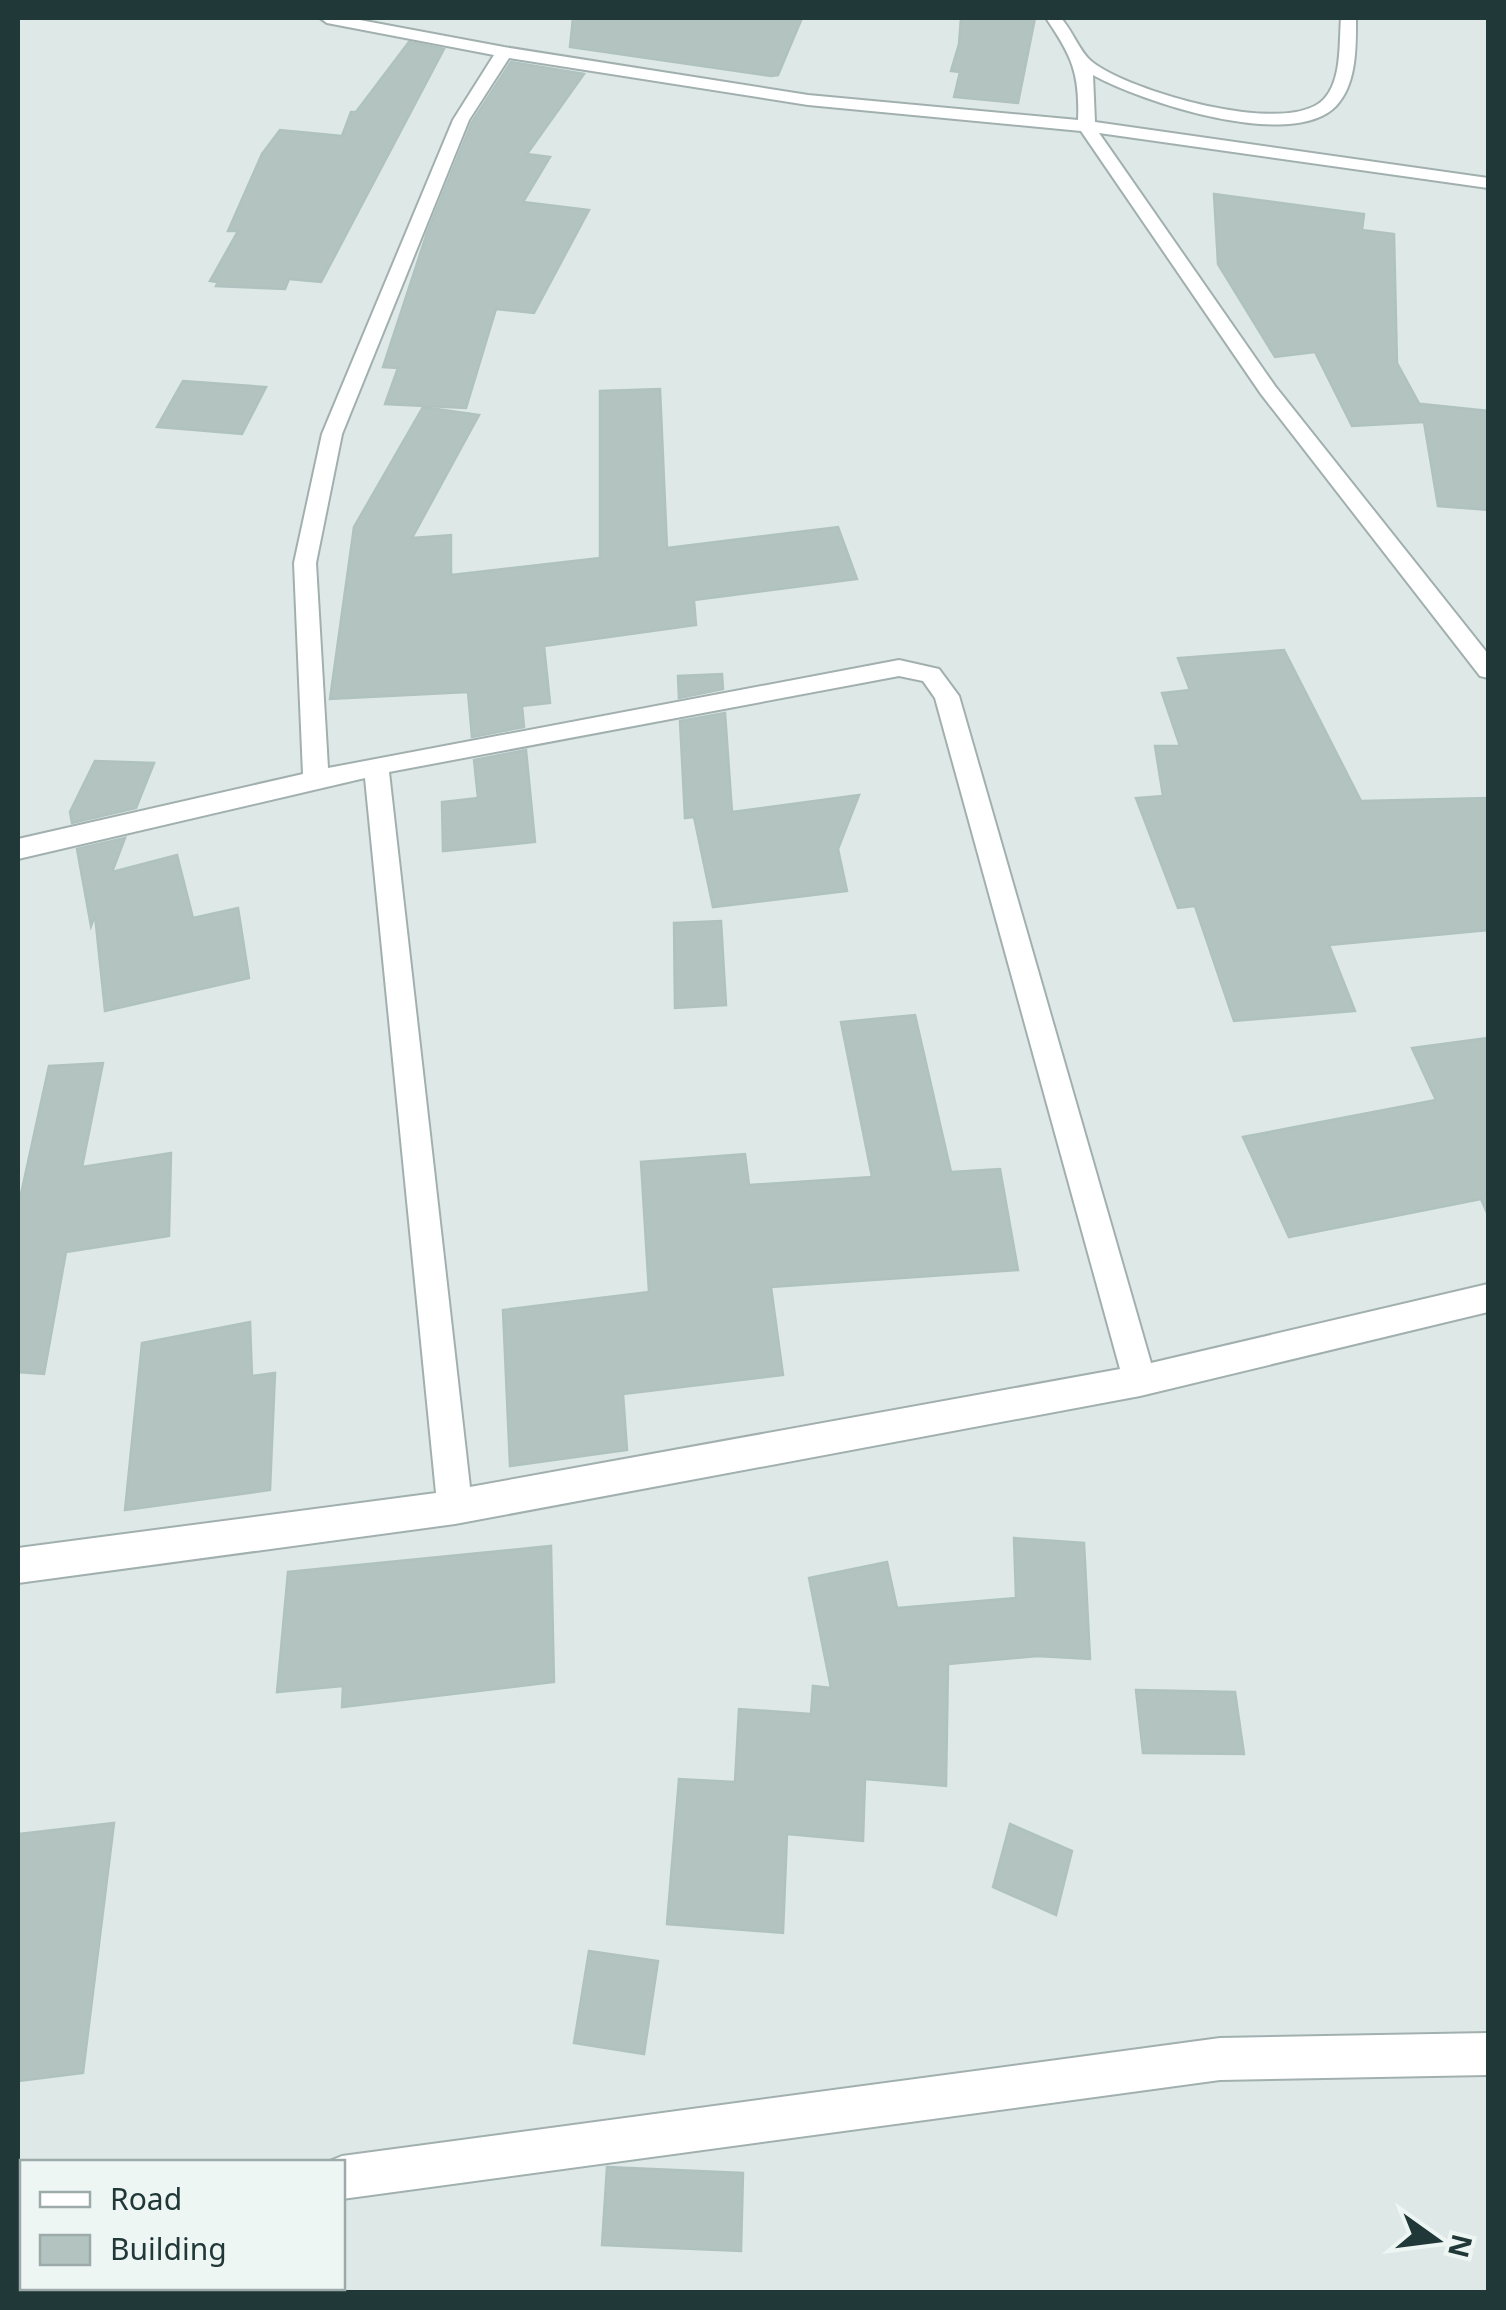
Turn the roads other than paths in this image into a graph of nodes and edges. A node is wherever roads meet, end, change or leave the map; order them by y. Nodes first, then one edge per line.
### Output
1 (327, 18) edge
2 (1053, 18) edge
3 (1349, 18) edge
4 (504, 52) junction
5 (1081, 62) junction
6 (1086, 126) junction
7 (1488, 183) edge
8 (1488, 670) edge
9 (376, 766) junction
10 (316, 780) junction
11 (18, 850) edge
12 (1488, 1298) edge
13 (1140, 1382) junction
14 (454, 1507) junction
15 (18, 1566) edge
16 (1488, 2054) edge
17 (345, 2178) edge

1 - 4 street
2 - 5 street
3 - 5 street
4 - 6 street
4 - 10 street
5 - 6 street
6 - 7 street
6 - 8 street
9 - 10 street
9 - 13 street
9 - 14 street
10 - 11 street
12 - 13 street
13 - 14 street
14 - 15 street
16 - 17 street

